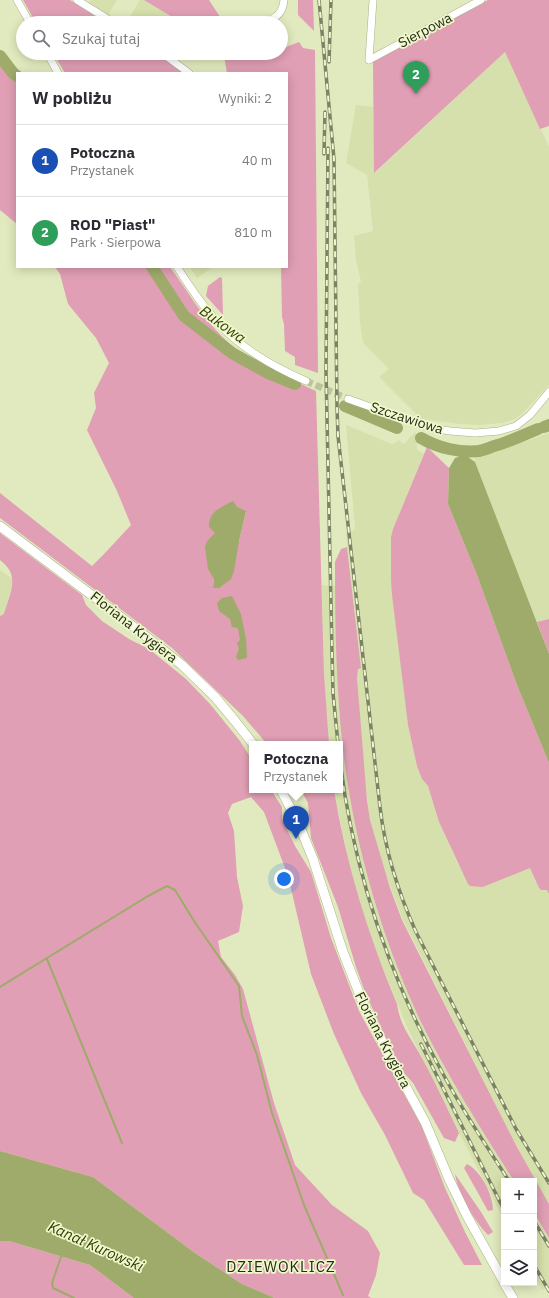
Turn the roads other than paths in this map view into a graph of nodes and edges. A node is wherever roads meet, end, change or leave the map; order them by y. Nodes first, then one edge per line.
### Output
1 (17, 0) edge
2 (77, 0) edge
3 (284, 0) edge
4 (373, 0) edge
5 (482, 0) edge
6 (26, 16) edge
7 (103, 16) edge
8 (277, 16) edge
9 (51, 60) edge
10 (172, 60) edge
11 (57, 72) edge
12 (189, 72) edge
13 (178, 268) edge
14 (306, 381) tunnel mouth
15 (549, 392) edge
16 (348, 399) tunnel mouth
17 (0, 526) edge
18 (251, 741) edge
19 (283, 793) edge
20 (501, 1278) edge
21 (506, 1286) edge
22 (513, 1298) edge

1 - 6 street
2 - 7 street
3 - 8 street
4 - 5 street, Sierpowa
9 - 11 street
10 - 12 street
13 - 14 street
15 - 16 street, Szczawiowa
17 - 18 main road, Floriana Krygiera
19 - 20 main road, Floriana Krygiera
21 - 22 main road, Floriana Krygiera

